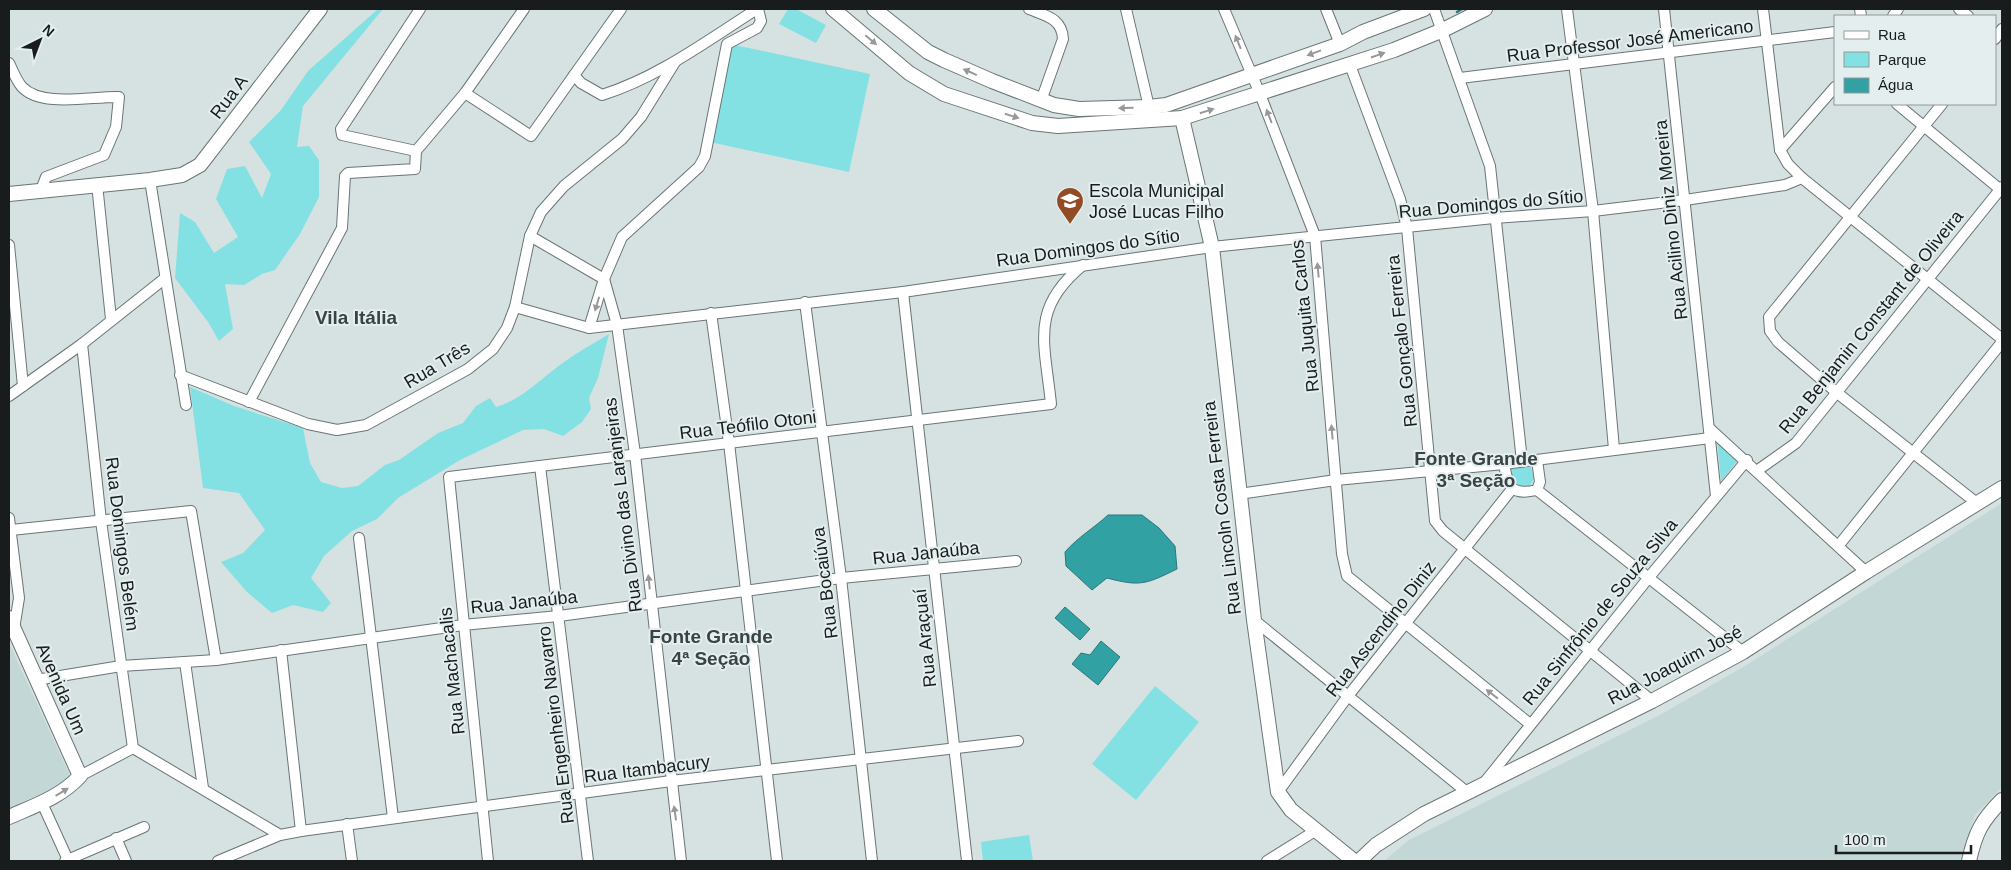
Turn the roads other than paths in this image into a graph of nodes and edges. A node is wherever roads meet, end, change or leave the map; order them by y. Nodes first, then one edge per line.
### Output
1 (320, 9) edge
2 (420, 9) edge
3 (524, 9) edge
4 (621, 9) edge
5 (757, 9) edge
6 (833, 9) edge
7 (875, 9) edge
8 (1029, 9) edge
9 (1126, 9) edge
10 (1224, 9) edge
11 (1326, 9) edge
12 (1424, 9) edge
13 (1434, 9) edge
14 (1485, 9) edge
15 (1566, 9) edge
16 (1664, 9) edge
17 (1763, 9) edge
18 (1443, 30) junction
19 (1834, 32) edge
20 (1767, 40) junction
21 (1340, 44) junction
22 (1670, 53) junction
23 (675, 62) junction
24 (9, 63) edge
25 (1575, 64) junction
26 (1350, 65) junction
27 (574, 75) junction
28 (1252, 76) junction
29 (1460, 78) junction
30 (1834, 89) edge
31 (465, 93) junction
32 (1260, 94) junction
33 (1041, 101) junction
34 (1899, 105) edge
35 (1941, 105) edge
36 (1148, 108) junction
37 (1182, 118) junction
38 (1924, 125) junction
39 (1780, 150) junction
40 (416, 152) junction
41 (1802, 178) junction
42 (150, 180) junction
43 (97, 184) junction
44 (2002, 189) edge
45 (41, 190) junction
46 (9, 194) edge
47 (1685, 200) junction
48 (1592, 211) junction
49 (1850, 215) junction
50 (1494, 218) junction
51 (1407, 228) junction
52 (530, 236) junction
53 (1315, 236) junction
54 (9, 245) edge
55 (1212, 247) junction
56 (1083, 264) junction
57 (1928, 277) junction
58 (164, 278) junction
59 (604, 279) junction
60 (903, 292) junction
61 (805, 302) junction
62 (515, 307) junction
63 (711, 313) junction
64 (111, 319) junction
65 (617, 325) junction
66 (589, 328) junction
67 (2002, 340) edge
68 (82, 344) junction
69 (180, 375) junction
70 (23, 386) junction
71 (1836, 392) junction
72 (9, 396) edge
73 (249, 402) junction
74 (186, 405) dead end
75 (917, 421) junction
76 (823, 432) junction
77 (1710, 433) junction
78 (729, 443) junction
79 (1614, 449) junction
80 (1913, 452) junction
81 (635, 454) junction
82 (1537, 460) junction
83 (1747, 460) junction
84 (1522, 461) junction
85 (1504, 464) junction
86 (540, 466) junction
87 (1431, 470) junction
88 (1758, 470) junction
89 (449, 477) joint
90 (1336, 480) junction
91 (2002, 488) edge
92 (1512, 489) junction
93 (1537, 490) junction
94 (1240, 494) junction
95 (1716, 496) junction
96 (1978, 504) junction
97 (9, 518) edge
98 (101, 521) junction
99 (11, 530) junction
100 (359, 538) dead end
101 (1839, 545) junction
102 (1465, 549) junction
103 (1016, 560) dead end
104 (934, 569) junction
105 (1866, 572) junction
106 (1650, 576) junction
107 (841, 578) junction
108 (746, 592) junction
109 (651, 603) junction
110 (559, 616) junction
111 (1254, 620) junction
112 (11, 624) edge
113 (463, 625) junction
114 (1406, 626) junction
115 (370, 639) junction
116 (281, 650) junction
117 (1591, 650) junction
118 (1743, 652) junction
119 (216, 660) junction
120 (185, 662) junction
121 (121, 666) junction
122 (36, 680) junction
123 (1348, 696) junction
124 (1652, 701) junction
125 (1530, 724) junction
126 (1018, 741) dead end
127 (954, 747) junction
128 (133, 748) junction
129 (861, 760) junction
130 (766, 771) junction
131 (80, 776) junction
132 (671, 781) junction
133 (203, 788) junction
134 (1475, 790) junction
135 (1278, 792) junction
136 (580, 793) junction
137 (2002, 800) edge
138 (42, 803) junction
139 (484, 806) junction
140 (9, 817) edge
141 (393, 818) junction
142 (347, 824) junction
143 (144, 827) dead end
144 (301, 831) junction
145 (1315, 831) junction
146 (280, 835) junction
147 (116, 838) junction
148 (67, 861) edge
149 (126, 861) edge
150 (220, 861) edge
151 (352, 861) edge
152 (488, 861) edge
153 (588, 861) edge
154 (681, 861) edge
155 (777, 861) edge
156 (872, 861) edge
157 (967, 861) edge
158 (1267, 861) edge
159 (1354, 861) edge
160 (1359, 861) edge
161 (1969, 861) edge

1 - 42 street, Rua A
2 - 40 street
3 - 31 street
4 - 27 street
5 - 23 street
5 - 59 street
6 -> 37 street
33 -> 7 street
8 - 33 street
9 - 36 street
28 -> 10 street, Rua Juquita Carlos
11 - 21 street
12 - 21 street
13 - 18 street
14 - 18 street
15 - 25 street
16 - 22 street, Rua Acilino Diniz Moreira
17 - 20 street
26 -> 18 street
18 - 29 street
19 - 20 street, Rua Professor José Americano
20 - 22 street, Rua Professor José Americano
20 - 39 street
21 -> 28 street
22 - 25 street, Rua Professor José Americano
22 - 47 street, Rua Acilino Diniz Moreira
23 - 27 street
23 - 52 street, Rua Três
24 - 45 street
25 - 29 street, Rua Professor José Americano
25 - 48 street
26 - 32 street
26 - 51 street, Rua Gonçalo Ferreira
27 - 31 street
28 - 32 street, Rua Juquita Carlos
28 - 36 street
29 - 50 street
30 - 39 street
31 - 40 street
37 -> 32 street
53 -> 32 street, Rua Juquita Carlos
36 -> 33 street
34 - 38 street
35 - 38 street
37 - 55 street, Rua Lincoln Costa Ferreira
38 - 44 street
38 - 49 street
39 - 41 street
40 - 73 street
41 - 47 street, Rua Domingos do Sítio
41 - 49 street
42 - 43 street, Rua A
42 - 58 street
43 - 45 street, Rua A
43 - 64 street
44 - 57 street, Rua Benjamin Constant de Oliveira
45 - 46 street, Rua A
47 - 48 street, Rua Domingos do Sítio
47 - 77 street, Rua Acilino Diniz Moreira
48 - 50 street, Rua Domingos do Sítio
48 - 79 street
49 - 57 street
49 - 71 street
50 - 51 street, Rua Domingos do Sítio
50 - 84 street
51 - 53 street, Rua Domingos do Sítio
51 - 87 street, Rua Gonçalo Ferreira
52 - 59 street
52 - 62 street, Rua Três
53 - 55 street, Rua Domingos do Sítio
90 -> 53 street, Rua Juquita Carlos
54 - 70 street
55 - 56 street, Rua Domingos do Sítio
55 - 94 street, Rua Lincoln Costa Ferreira
56 - 60 street, Rua Domingos do Sítio
56 - 75 street, Rua Teófilo Otoni
57 - 67 street
57 - 71 street, Rua Benjamin Constant de Oliveira
58 - 64 street
58 - 69 street
59 - 65 street, Rua Divino das Laranjeiras
59 -> 66 street
60 - 61 street, Rua Domingos do Sítio
60 - 75 street, Rua Araçuaí
61 - 63 street, Rua Domingos do Sítio
61 - 76 street, Rua Bocaiúva
62 - 66 street
62 - 73 street, Rua Três
63 - 65 street, Rua Domingos do Sítio
63 - 78 street
64 - 68 street
65 - 66 street, Rua Domingos do Sítio
65 - 81 street, Rua Divino das Laranjeiras
67 - 80 street
68 - 70 street
68 - 98 street, Rua Domingos Belém
69 - 73 street, Rua Três
69 - 74 street
70 - 72 street
71 - 80 street
71 - 88 street, Rua Benjamin Constant de Oliveira
75 - 76 street, Rua Teófilo Otoni
75 - 104 street, Rua Araçuaí
76 - 78 street, Rua Teófilo Otoni
76 - 107 street, Rua Bocaiúva
77 - 79 street
77 - 83 street
77 - 95 street, Rua Acilino Diniz Moreira
78 - 81 street, Rua Teófilo Otoni
78 - 108 street
79 - 82 street
80 - 96 street
80 - 101 street
81 - 86 street, Rua Teófilo Otoni
109 -> 81 street, Rua Divino das Laranjeiras
82 - 84 street
82 - 93 street
83 - 88 street
83 - 95 street, Rua Sinfrônio de Souza Silva
84 - 85 street
85 - 87 street
85 - 92 street
86 - 89 street, Rua Teófilo Otoni
86 - 110 street, Rua Engenheiro Navarro
87 - 90 street
87 - 102 street, Rua Gonçalo Ferreira
88 - 101 street
89 - 113 street, Rua Machacalis
90 - 94 street
90 - 114 street, Rua Juquita Carlos
91 - 96 street, Rua Joaquim José
92 - 93 street
92 - 102 street, Rua Ascendino Diniz
93 - 106 street
94 - 111 street, Rua Lincoln Costa Ferreira
95 - 106 street, Rua Sinfrônio de Souza Silva
96 - 105 street, Rua Joaquim José
97 - 99 street
98 - 99 street
98 - 119 street
98 - 121 street, Rua Domingos Belém
99 - 112 street
100 - 115 street
101 - 105 street
102 - 114 street, Rua Ascendino Diniz
102 - 117 street, Rua Gonçalo Ferreira
103 - 104 street, Rua Janaúba
104 - 107 street, Rua Janaúba
104 - 127 street, Rua Araçuaí
105 - 118 street, Rua Joaquim José
106 - 117 street, Rua Sinfrônio de Souza Silva
106 - 118 street
107 - 108 street, Rua Janaúba
107 - 129 street, Rua Bocaiúva
108 - 109 street, Rua Janaúba
108 - 130 street
109 - 110 street, Rua Janaúba
109 - 132 street, Rua Divino das Laranjeiras
110 - 113 street, Rua Janaúba
110 - 136 street, Rua Engenheiro Navarro
111 - 123 street
111 - 135 street, Rua Lincoln Costa Ferreira
112 - 122 street, Avenida Um
113 - 115 street, Rua Janaúba
113 - 139 street, Rua Machacalis
114 - 123 street, Rua Ascendino Diniz
125 -> 114 street
115 - 116 street, Rua Janaúba
115 - 141 street
116 - 119 street, Rua Janaúba
116 - 144 street
117 - 124 street, Rua Gonçalo Ferreira
117 - 125 street, Rua Sinfrônio de Souza Silva
118 - 124 street, Rua Joaquim José
119 - 120 street, Rua Janaúba
120 - 121 street, Rua Janaúba
120 - 133 street
121 - 122 street, Rua Janaúba
121 - 128 street, Rua Domingos Belém
122 - 131 street, Avenida Um
123 - 134 street
123 - 135 street, Rua Ascendino Diniz
124 - 134 street, Rua Joaquim José
125 - 134 street, Rua Sinfrônio de Souza Silva
126 - 127 street, Rua Itambacury
127 - 129 street, Rua Itambacury
127 - 157 street, Rua Araçuaí
128 - 131 street
128 - 133 street
129 - 130 street, Rua Itambacury
129 - 156 street, Rua Bocaiúva
130 - 132 street, Rua Itambacury
130 - 155 street
138 -> 131 street
132 - 136 street, Rua Itambacury
154 -> 132 street, Rua Divino das Laranjeiras
133 - 146 street
134 - 160 street, Rua Joaquim José
135 - 145 street, Rua Lincoln Costa Ferreira
136 - 139 street, Rua Itambacury
136 - 153 street, Rua Engenheiro Navarro
137 - 161 street
138 - 140 street
138 - 148 street
139 - 141 street, Rua Itambacury
139 - 152 street, Rua Machacalis
141 - 142 street, Rua Itambacury
142 - 144 street, Rua Itambacury
142 - 151 street
143 - 147 street
144 - 146 street, Rua Itambacury
145 - 158 street
145 - 159 street, Rua Lincoln Costa Ferreira
146 - 150 street, Rua Itambacury
147 - 148 street
147 - 149 street

